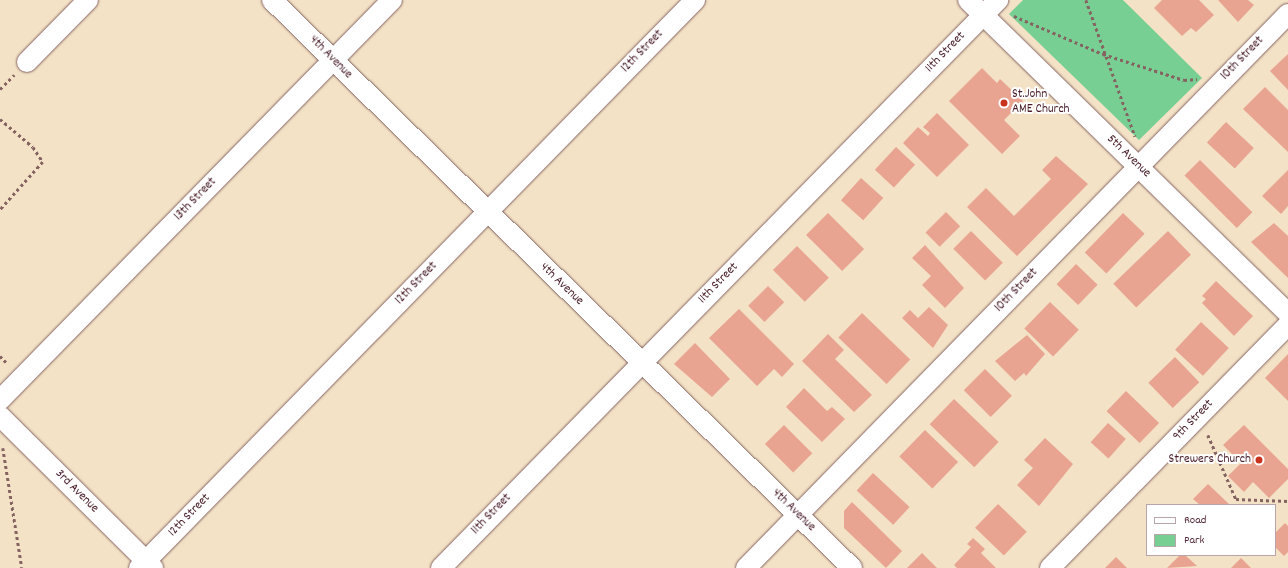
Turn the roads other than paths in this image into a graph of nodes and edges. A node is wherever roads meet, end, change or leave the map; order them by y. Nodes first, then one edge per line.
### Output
1 (88, 0) edge
2 (272, 0) edge
3 (392, 0) edge
4 (695, 0) edge
5 (968, 0) edge
6 (998, 0) edge
7 (1288, 14) edge
8 (983, 15) junction
9 (333, 61) junction
10 (27, 62) dead end
11 (1138, 167) junction
12 (487, 212) junction
13 (1288, 313) edge
14 (1288, 325) edge
15 (641, 363) junction
16 (0, 400) edge
17 (0, 416) edge
18 (797, 515) junction
19 (146, 566) edge
20 (441, 568) edge
21 (746, 568) edge
22 (852, 568) edge
23 (1050, 568) edge

1 - 10 street
2 - 9 street, 4th Avenue
3 - 9 street, 13th Street
4 - 12 street, 12th Street
5 - 8 street, 5th Avenue
6 - 8 street, 11th Street
7 - 11 street, 10th Street
8 - 11 street, 5th Avenue
8 - 15 street, 11th Street
9 - 12 street, 4th Avenue
9 - 16 street, 13th Street
11 - 13 street, 5th Avenue
11 - 18 street, 10th Street
12 - 15 street, 4th Avenue
12 - 19 street, 12th Street
14 - 23 street, 9th Street
15 - 18 street, 4th Avenue
15 - 20 street, 11th Street
17 - 19 street, 3rd Avenue
18 - 21 street, 10th Street
18 - 22 street, 4th Avenue

